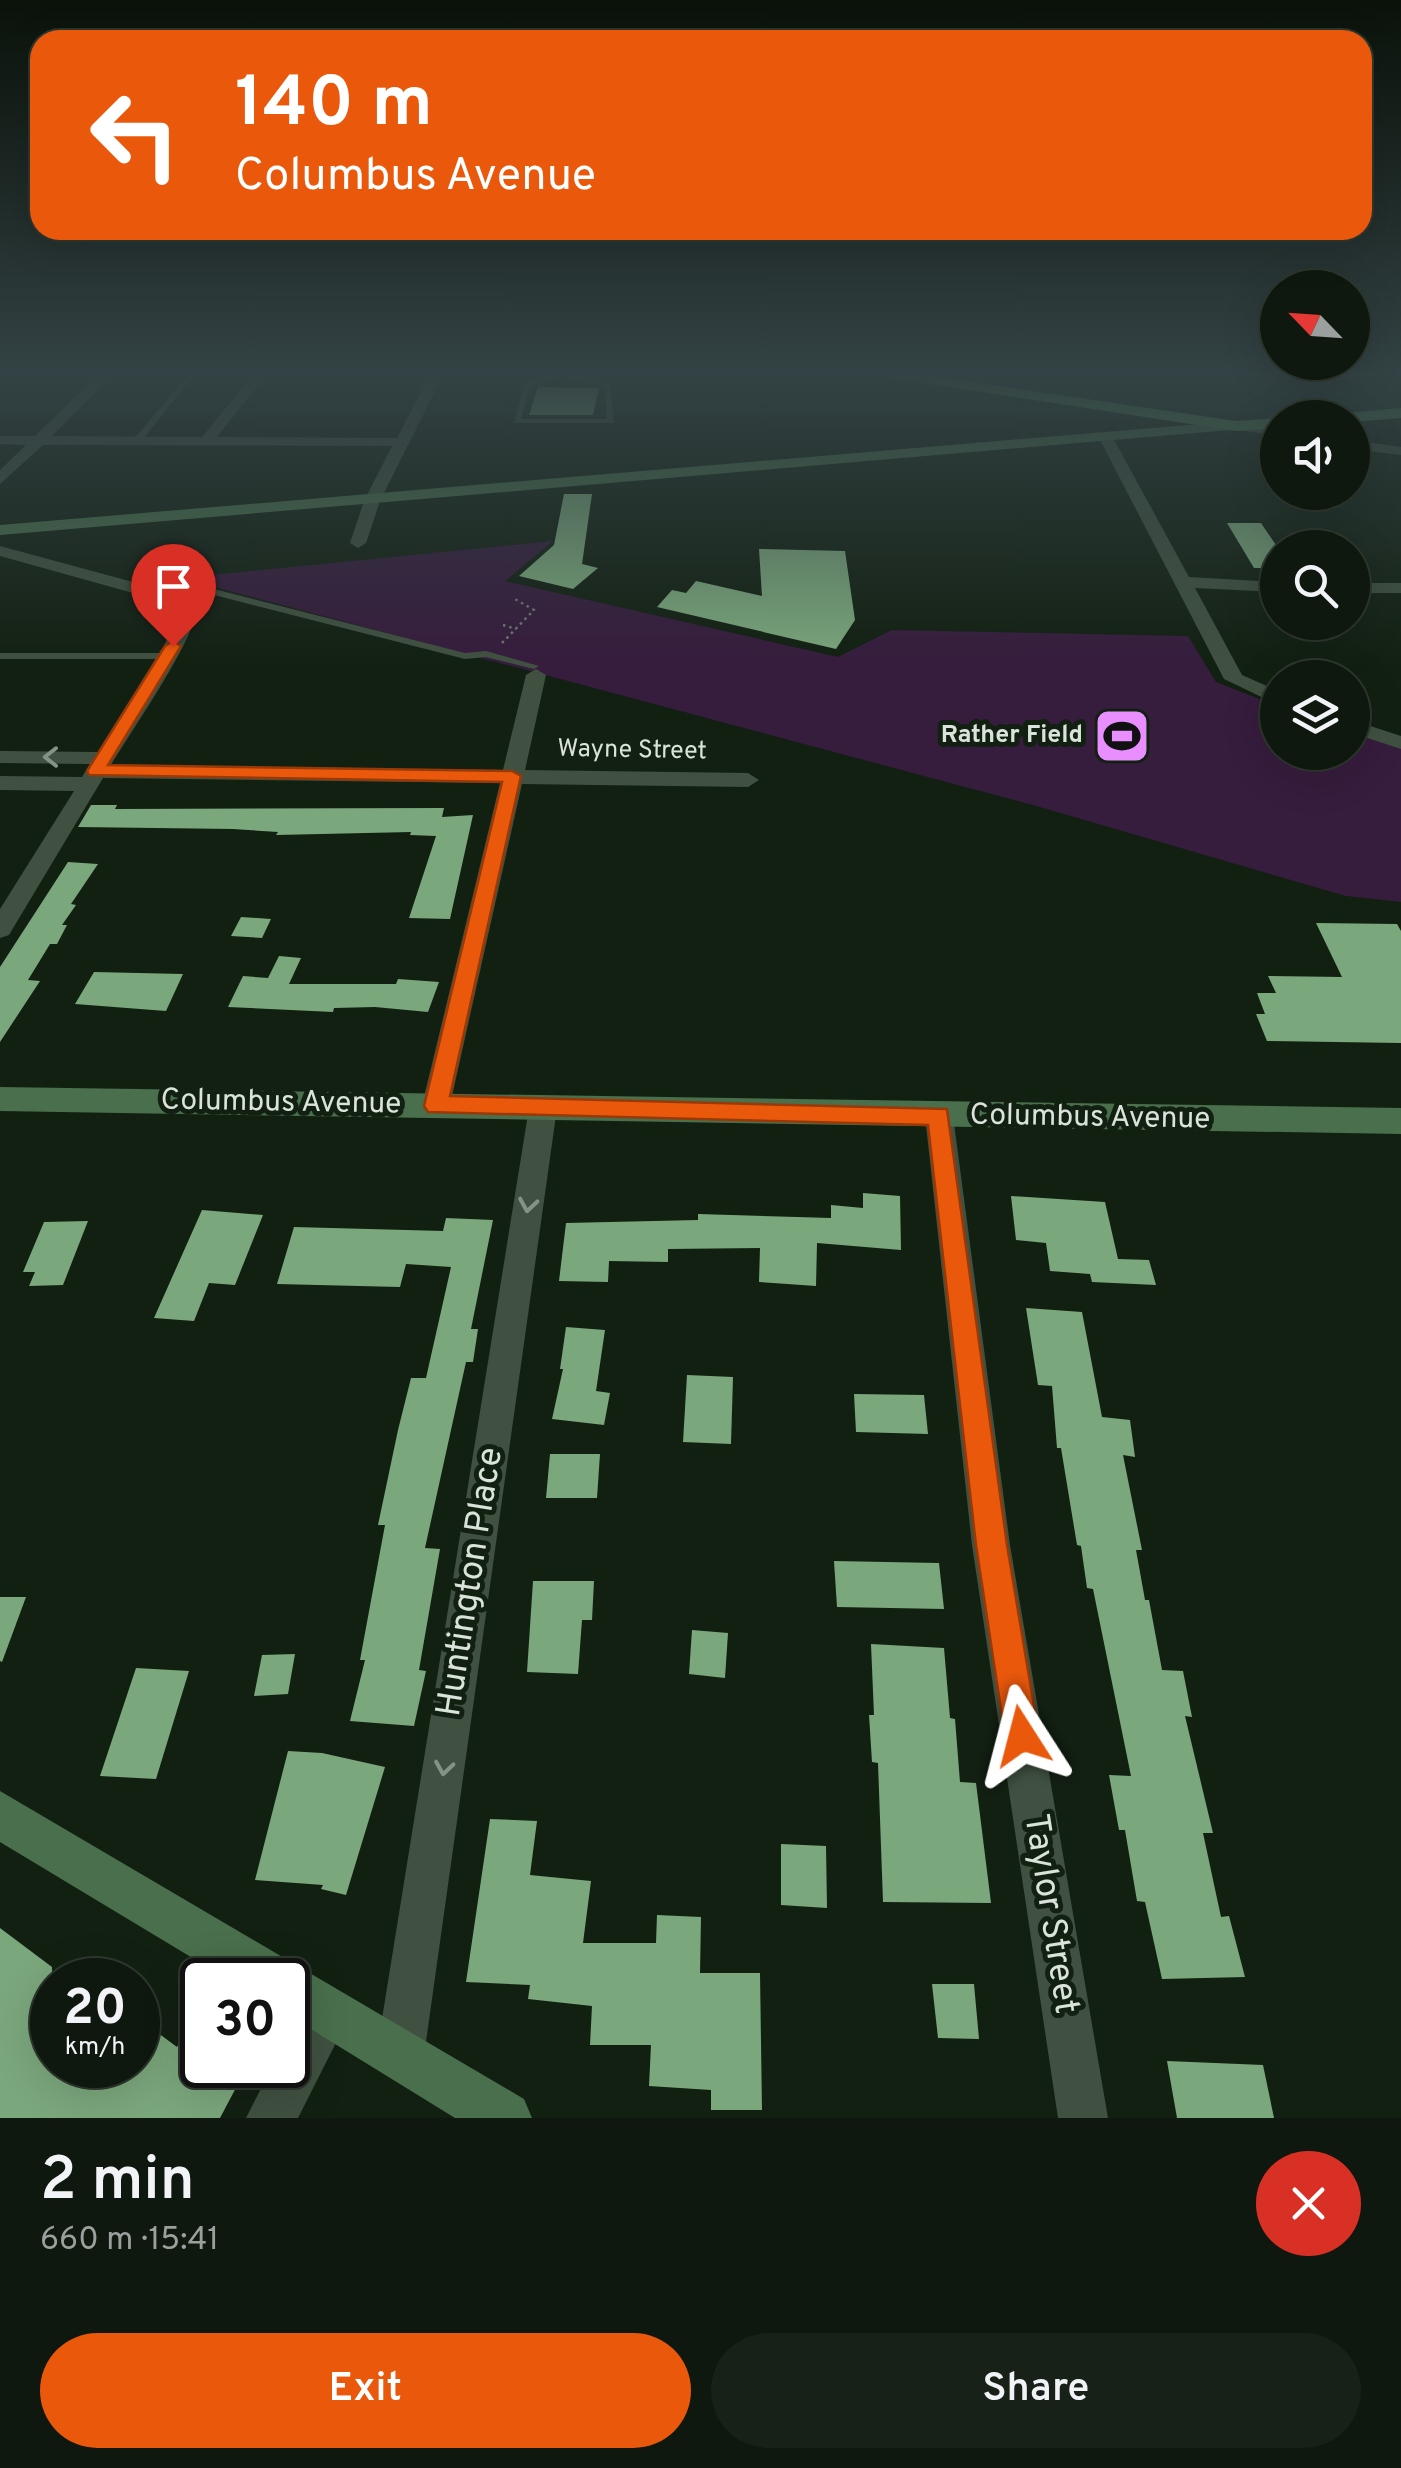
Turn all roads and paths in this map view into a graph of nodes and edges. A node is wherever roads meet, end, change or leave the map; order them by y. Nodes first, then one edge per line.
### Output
1 (388, 470) edge
2 (729, 470) edge
3 (1123, 470) edge
4 (372, 502) junction
5 (0, 530) edge
6 (358, 543) dead end
7 (0, 551) edge
8 (1182, 582) junction
9 (1260, 586) edge
10 (1370, 588) edge
11 (1401, 588) edge
12 (158, 594) junction
13 (515, 599) dead end
14 (503, 625) dead end
15 (516, 628) junction
16 (502, 643) dead end
17 (0, 656) edge
18 (166, 656) junction
19 (535, 671) joint
20 (1260, 693) edge
21 (1370, 732) edge
22 (1401, 743) edge
23 (0, 757) edge
24 (95, 771) junction
25 (512, 776) junction
26 (748, 780) dead end
27 (0, 784) edge
28 (3, 918) edge
29 (0, 1099) edge
30 (436, 1106) junction
31 (543, 1108) junction
32 (938, 1116) junction
33 (1401, 1122) edge
34 (0, 1815) edge
35 (240, 1958) edge
36 (310, 2000) edge
37 (400, 2056) junction
38 (280, 2088) edge
39 (271, 2118) edge
40 (504, 2118) edge
41 (1082, 2118) edge

1 - 4 street
2 - 4 street
3 - 8 street
4 - 5 street
4 - 6 street
7 - 12 street
8 - 9 street
8 - 20 street
10 - 11 street
12 - 18 street
12 - 19 lane
13 - 15 path
14 - 15 path
15 - 16 path
17 - 18 lane
18 - 24 street
19 - 25 street
21 - 22 street
24 -> 23 street, Wayne Street
24 - 25 street, Wayne Street
24 - 27 street, Wayne Street
24 - 28 street
25 - 26 street, Wayne Street
25 - 30 street
29 - 30 street, Columbus Avenue
30 - 31 street, Columbus Avenue
31 - 32 street, Columbus Avenue
31 -> 37 street, Huntington Place
32 - 33 street, Columbus Avenue
32 - 41 street, Taylor Street
34 - 35 street
36 - 37 street
37 - 40 street
38 - 39 street

